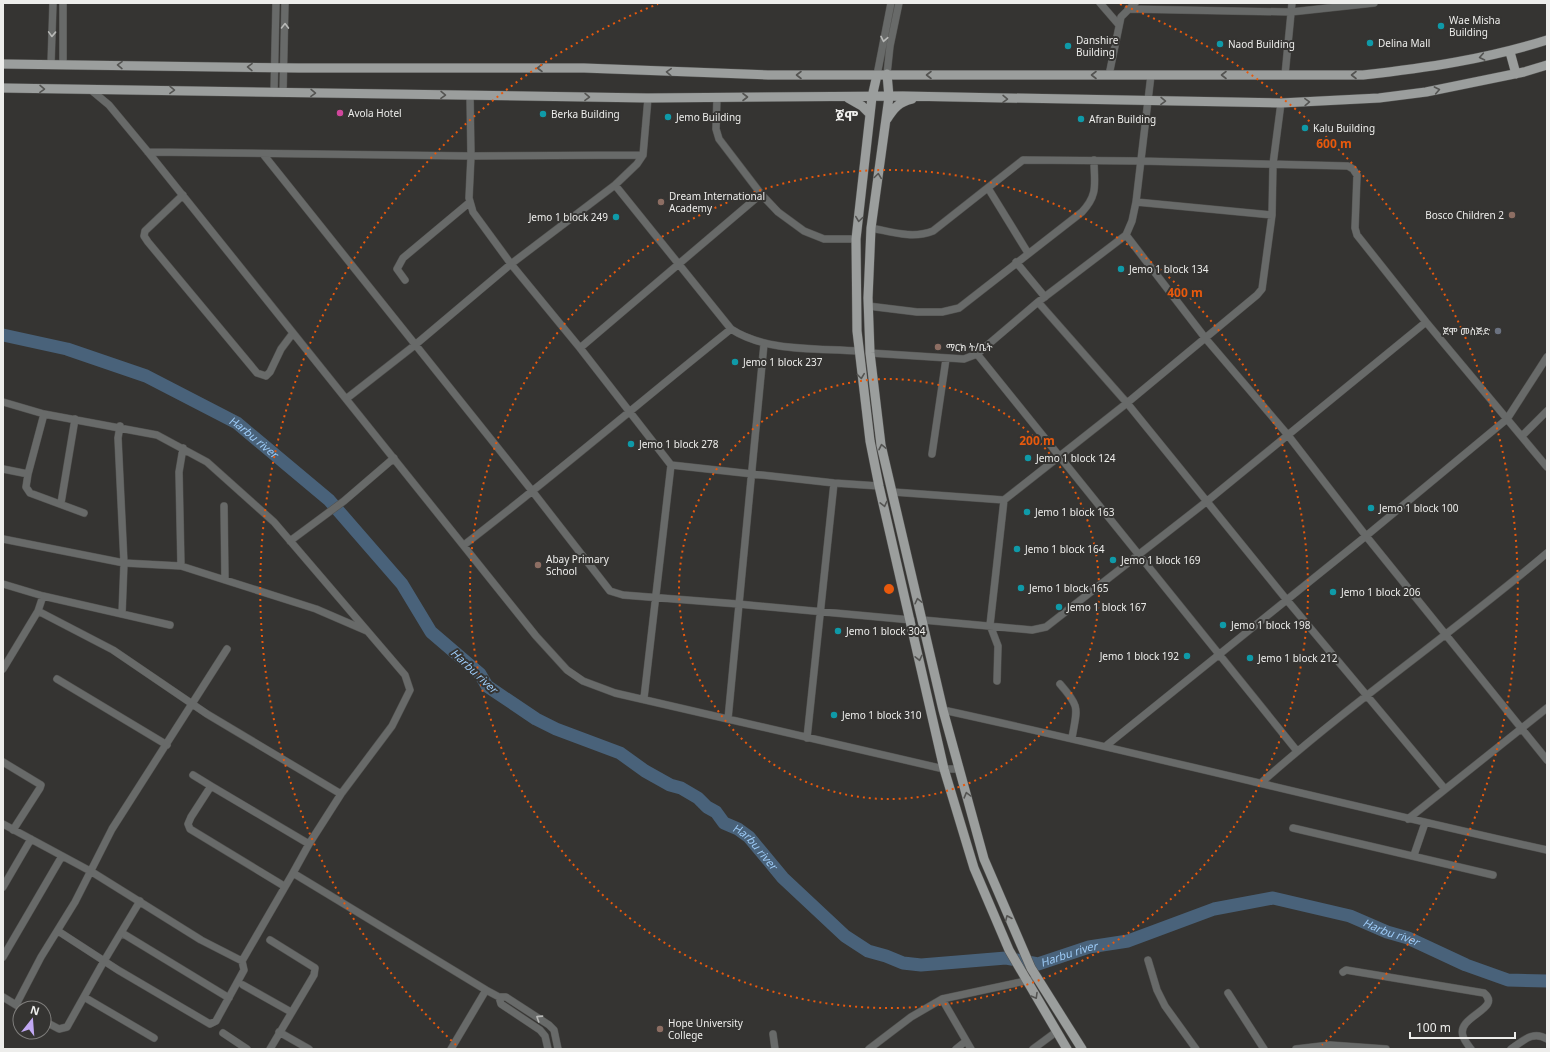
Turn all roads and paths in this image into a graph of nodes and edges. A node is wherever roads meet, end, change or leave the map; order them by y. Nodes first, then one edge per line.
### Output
1 (53, 3) edge
2 (63, 3) edge
3 (276, 3) edge
4 (285, 3) edge
5 (891, 3) edge
6 (899, 3) edge
7 (1100, 3) edge
8 (1135, 3) edge
9 (1292, 3) edge
10 (1374, 3) edge
11 (1158, 6) edge
12 (1128, 10) junction
13 (1291, 12) junction
14 (1119, 25) junction
15 (1547, 40) edge
16 (1510, 52) junction
17 (3, 64) edge
18 (51, 64) junction
19 (63, 64) junction
20 (1547, 65) edge
21 (279, 67) junction
22 (887, 74) junction
23 (1516, 74) junction
24 (877, 75) junction
25 (1109, 75) junction
26 (1151, 75) junction
27 (1286, 75) junction
28 (3, 88) edge
29 (110, 89) junction
30 (91, 90) junction
31 (274, 92) junction
32 (283, 93) junction
33 (470, 95) junction
34 (717, 97) junction
35 (872, 97) junction
36 (888, 97) junction
37 (648, 98) junction
38 (846, 98) junction
39 (917, 98) junction
40 (1147, 101) junction
41 (1281, 103) junction
42 (109, 105) junction
43 (870, 114) junction
44 (886, 122) junction
45 (148, 152) junction
46 (263, 154) junction
47 (643, 155) junction
48 (472, 156) junction
49 (1094, 160) junction
50 (1140, 160) junction
51 (1273, 164) junction
52 (615, 185) junction
53 (988, 188) junction
54 (761, 194) junction
55 (183, 195) junction
56 (470, 202) junction
57 (1136, 202) junction
58 (1272, 215) junction
59 (871, 228) junction
60 (1126, 235) junction
61 (856, 239) junction
62 (1028, 254) junction
63 (1016, 262) junction
64 (511, 264) junction
65 (678, 264) junction
66 (405, 280) dead end
67 (1045, 297) junction
68 (1038, 302) junction
69 (868, 306) junction
70 (1426, 322) junction
71 (731, 329) junction
72 (293, 333) junction
73 (1206, 339) junction
74 (764, 344) junction
75 (415, 345) junction
76 (580, 348) junction
77 (858, 351) junction
78 (870, 353) junction
79 (977, 354) junction
80 (1547, 357) edge
81 (946, 359) junction
82 (346, 399) junction
83 (3, 402) edge
84 (1127, 403) junction
85 (628, 411) junction
86 (1547, 411) edge
87 (44, 414) junction
88 (75, 419) junction
89 (1507, 419) junction
90 (120, 426) junction
91 (1287, 434) junction
92 (1522, 436) junction
93 (182, 448) junction
94 (932, 454) dead end
95 (1060, 457) junction
96 (394, 458) junction
97 (671, 465) junction
98 (1547, 467) edge
99 (3, 468) edge
100 (28, 474) junction
101 (753, 474) junction
102 (834, 483) junction
103 (879, 486) junction
104 (533, 492) junction
105 (893, 492) junction
106 (1004, 500) junction
107 (1206, 502) junction
108 (60, 503) junction
109 (224, 506) dead end
110 (84, 512) dead end
111 (900, 524) junction
112 (889, 526) junction
113 (1366, 536) junction
114 (3, 539) edge
115 (290, 541) junction
116 (464, 545) junction
117 (1547, 553) edge
118 (1139, 555) junction
119 (124, 563) junction
120 (181, 566) junction
121 (225, 580) junction
122 (3, 584) edge
123 (43, 596) junction
124 (655, 597) junction
125 (1286, 600) junction
126 (738, 604) junction
127 (38, 611) junction
128 (821, 612) junction
129 (122, 614) junction
130 (911, 620) junction
131 (923, 620) junction
132 (170, 625) dead end
133 (990, 626) junction
134 (369, 632) junction
135 (1446, 634) junction
136 (227, 649) dead end
137 (1220, 652) junction
138 (3, 669) edge
139 (57, 679) dead end
140 (997, 681) dead end
141 (1060, 684) dead end
142 (1366, 695) junction
143 (644, 698) junction
144 (192, 704) junction
145 (1547, 708) edge
146 (943, 710) junction
147 (728, 718) junction
148 (1522, 728) junction
149 (807, 738) junction
150 (1072, 738) junction
151 (167, 744) junction
152 (1107, 745) junction
153 (1297, 751) junction
154 (1547, 760) edge
155 (3, 762) edge
156 (944, 769) junction
157 (960, 769) junction
158 (193, 775) dead end
159 (1262, 782) junction
160 (211, 786) junction
161 (1445, 789) junction
162 (341, 794) junction
163 (1408, 819) junction
164 (1425, 823) junction
165 (3, 824) edge
166 (1294, 828) dead end
167 (12, 830) junction
168 (31, 839) junction
169 (309, 844) junction
170 (1547, 850) edge
171 (1414, 855) junction
172 (62, 856) junction
173 (92, 872) junction
174 (293, 873) junction
175 (1493, 875) dead end
176 (284, 886) junction
177 (3, 887) edge
178 (140, 902) junction
179 (58, 931) junction
180 (122, 933) junction
181 (270, 940) dead end
182 (3, 957) edge
183 (1148, 960) dead end
184 (104, 961) junction
185 (242, 961) junction
186 (1343, 972) dead end
187 (1036, 977) junction
188 (1027, 981) junction
189 (243, 985) dead end
190 (486, 990) junction
191 (1228, 993) dead end
192 (3, 997) edge
193 (84, 997) junction
194 (499, 997) junction
195 (229, 998) junction
196 (942, 999) junction
197 (21, 1000) edge
198 (12, 1003) edge
199 (291, 1012) junction
200 (52, 1025) edge
201 (279, 1032) junction
202 (1056, 1032) junction
203 (223, 1033) dead end
204 (773, 1034) dead end
205 (1545, 1036) edge
206 (154, 1038) dead end
207 (966, 1041) junction
208 (247, 1049) edge
209 (270, 1049) edge
210 (309, 1049) edge
211 (450, 1049) edge
212 (548, 1049) edge
213 (558, 1049) edge
214 (775, 1049) edge
215 (869, 1049) edge
216 (956, 1049) edge
217 (972, 1049) edge
218 (1033, 1049) edge
219 (1067, 1049) edge
220 (1082, 1049) edge
221 (1196, 1049) edge
222 (1264, 1049) edge
223 (1296, 1049) edge
224 (1386, 1049) edge
225 (1471, 1049) edge
226 (1511, 1049) edge

1 -> 18 street
2 - 19 street
3 - 21 street
21 -> 4 street
5 -> 24 street
6 - 22 street
7 - 14 street
8 - 12 street
9 - 13 street
10 - 13 street
11 - 12 street
11 - 13 street
12 - 14 street
13 - 27 street
14 - 25 street
15 - 16 main road
16 - 23 main road
16 -> 27 main road
17 - 18 main road
18 - 19 main road
21 -> 19 main road
20 - 23 main road
24 -> 21 main road
21 - 31 street
21 - 32 street
22 - 24 main road
25 -> 22 main road
22 - 36 main road
41 -> 23 main road
24 - 35 main road
25 - 26 main road
27 -> 26 main road
26 - 40 street
28 -> 30 main road
29 - 30 main road
29 -> 31 main road
29 - 42 street
30 - 42 street
31 - 32 main road
32 -> 33 main road
33 -> 37 main road
33 - 48 street
34 - 37 main road
34 -> 38 main road
34 - 54 street
35 - 36 main road
35 - 38 main road
35 - 43 main road
36 - 39 main road
36 - 44 main road
37 - 47 street
38 - 43 main road
39 -> 40 main road
39 - 44 main road
40 -> 41 main road
40 - 50 street
41 - 51 street
42 - 45 street
43 -> 61 main road
59 -> 44 main road
45 - 46 street
45 - 55 street
46 - 48 street
46 - 75 street
47 - 48 street
47 - 52 street
48 - 56 street
49 - 50 street
49 - 53 street
49 - 62 street
50 - 51 street
50 - 57 street
51 - 58 street
51 - 70 street
52 - 64 street
52 - 65 street
53 - 59 street
53 - 62 street
54 - 61 street
54 - 65 street
55 - 72 street
55 - 72 street
56 - 64 street
56 - 66 street
57 - 58 street
57 - 60 street
58 - 73 street
59 - 69 main road
60 - 67 street
60 - 73 street
61 - 77 main road
62 - 63 street
63 - 67 street
63 - 69 street
64 - 75 street
64 - 76 street
65 - 71 street
65 - 76 street
67 - 68 street
68 - 79 street
68 - 84 street
69 - 78 main road
70 - 89 street
70 - 91 street
71 - 74 street
71 - 85 street
72 - 82 street
73 - 84 street
73 - 91 street
74 - 77 street
74 - 101 street
75 - 82 street
75 - 104 street
76 - 85 street
77 -> 103 main road
78 - 81 street
105 -> 78 main road
79 - 81 street
79 - 95 street
80 - 89 street
81 - 94 street
82 - 96 street
83 - 87 street
84 - 95 street
84 - 107 street
85 - 97 street
85 - 104 street
86 - 92 street
87 - 88 street
87 - 100 street
88 - 90 street
88 - 108 street
89 - 92 street
89 - 113 street
90 - 93 street
90 - 119 street
91 - 107 street
91 - 113 street
92 - 98 street
93 - 115 street
93 - 120 street
95 - 106 street
95 - 118 street
96 - 115 street
96 - 116 street
97 - 101 street
97 - 124 street
99 - 100 street
100 - 108 street
101 - 102 street
101 - 126 street
102 - 103 street
102 - 128 street
103 -> 112 main road
104 - 116 street
104 - 124 street
105 - 106 street
105 - 111 main road
106 - 133 street
107 - 118 street
107 - 125 street
108 - 110 street
109 - 121 street
111 - 112 main road
131 -> 111 main road
112 - 130 main road
113 - 125 street
113 - 135 street
114 - 119 street
115 - 134 street
116 - 143 street
117 - 135 street
118 - 133 street
118 - 137 street
119 - 120 street
119 - 129 street
120 - 121 street
121 - 134 street
122 - 123 street
123 - 127 street
123 - 129 street
124 - 126 street
124 - 143 street
125 - 137 street
125 - 142 street
126 - 128 street
126 - 147 street
127 - 138 street
127 - 144 street
128 - 130 street
128 - 149 street
129 - 132 street
130 -> 156 main road
131 - 133 street
131 - 146 main road
133 - 140 street
134 - 162 street
135 - 142 street
135 - 148 street
136 - 144 street
137 - 152 street
137 - 153 street
139 - 151 street
141 - 150 street
142 - 153 street
142 - 161 street
143 - 147 street
144 - 151 street
144 - 162 street
145 - 148 street
146 - 150 street
146 - 157 main road
147 - 149 street
148 - 154 street
148 - 161 street
149 - 156 street
150 - 152 street
151 - 173 street
152 - 159 street
153 - 159 street
155 - 167 street
156 - 157 street
156 - 188 main road
187 -> 157 main road
158 - 160 street
159 - 163 street
160 - 169 street
160 - 176 street
161 - 163 street
162 - 169 street
163 - 164 street
164 - 170 street
164 - 171 street
165 - 167 street
166 - 171 street
167 - 168 street
168 - 172 street
168 - 177 street
169 - 174 street
171 - 175 street
172 - 173 street
172 - 182 street
173 - 178 street
173 - 179 street
174 - 176 street
174 - 190 street
176 - 185 street
178 - 180 street
178 - 185 street
179 - 184 street
179 - 197 street
180 - 184 street
180 - 195 street
181 - 199 street
183 - 221 street
184 - 193 street
184 - 195 street
185 - 195 street
186 - 225 street
187 - 188 street
187 - 220 main road
188 - 196 street
188 -> 202 main road
189 - 199 street
190 - 194 street
190 - 211 street
191 - 222 street
192 - 198 street
193 - 200 street
193 - 206 street
194 - 212 street
213 -> 194 street
196 - 207 street
196 - 215 street
199 - 201 street
201 - 209 street
201 - 210 street
202 - 218 street
202 - 219 main road
203 - 208 street
204 - 214 street
205 - 226 street
207 - 216 street
207 - 217 street
223 - 224 street

